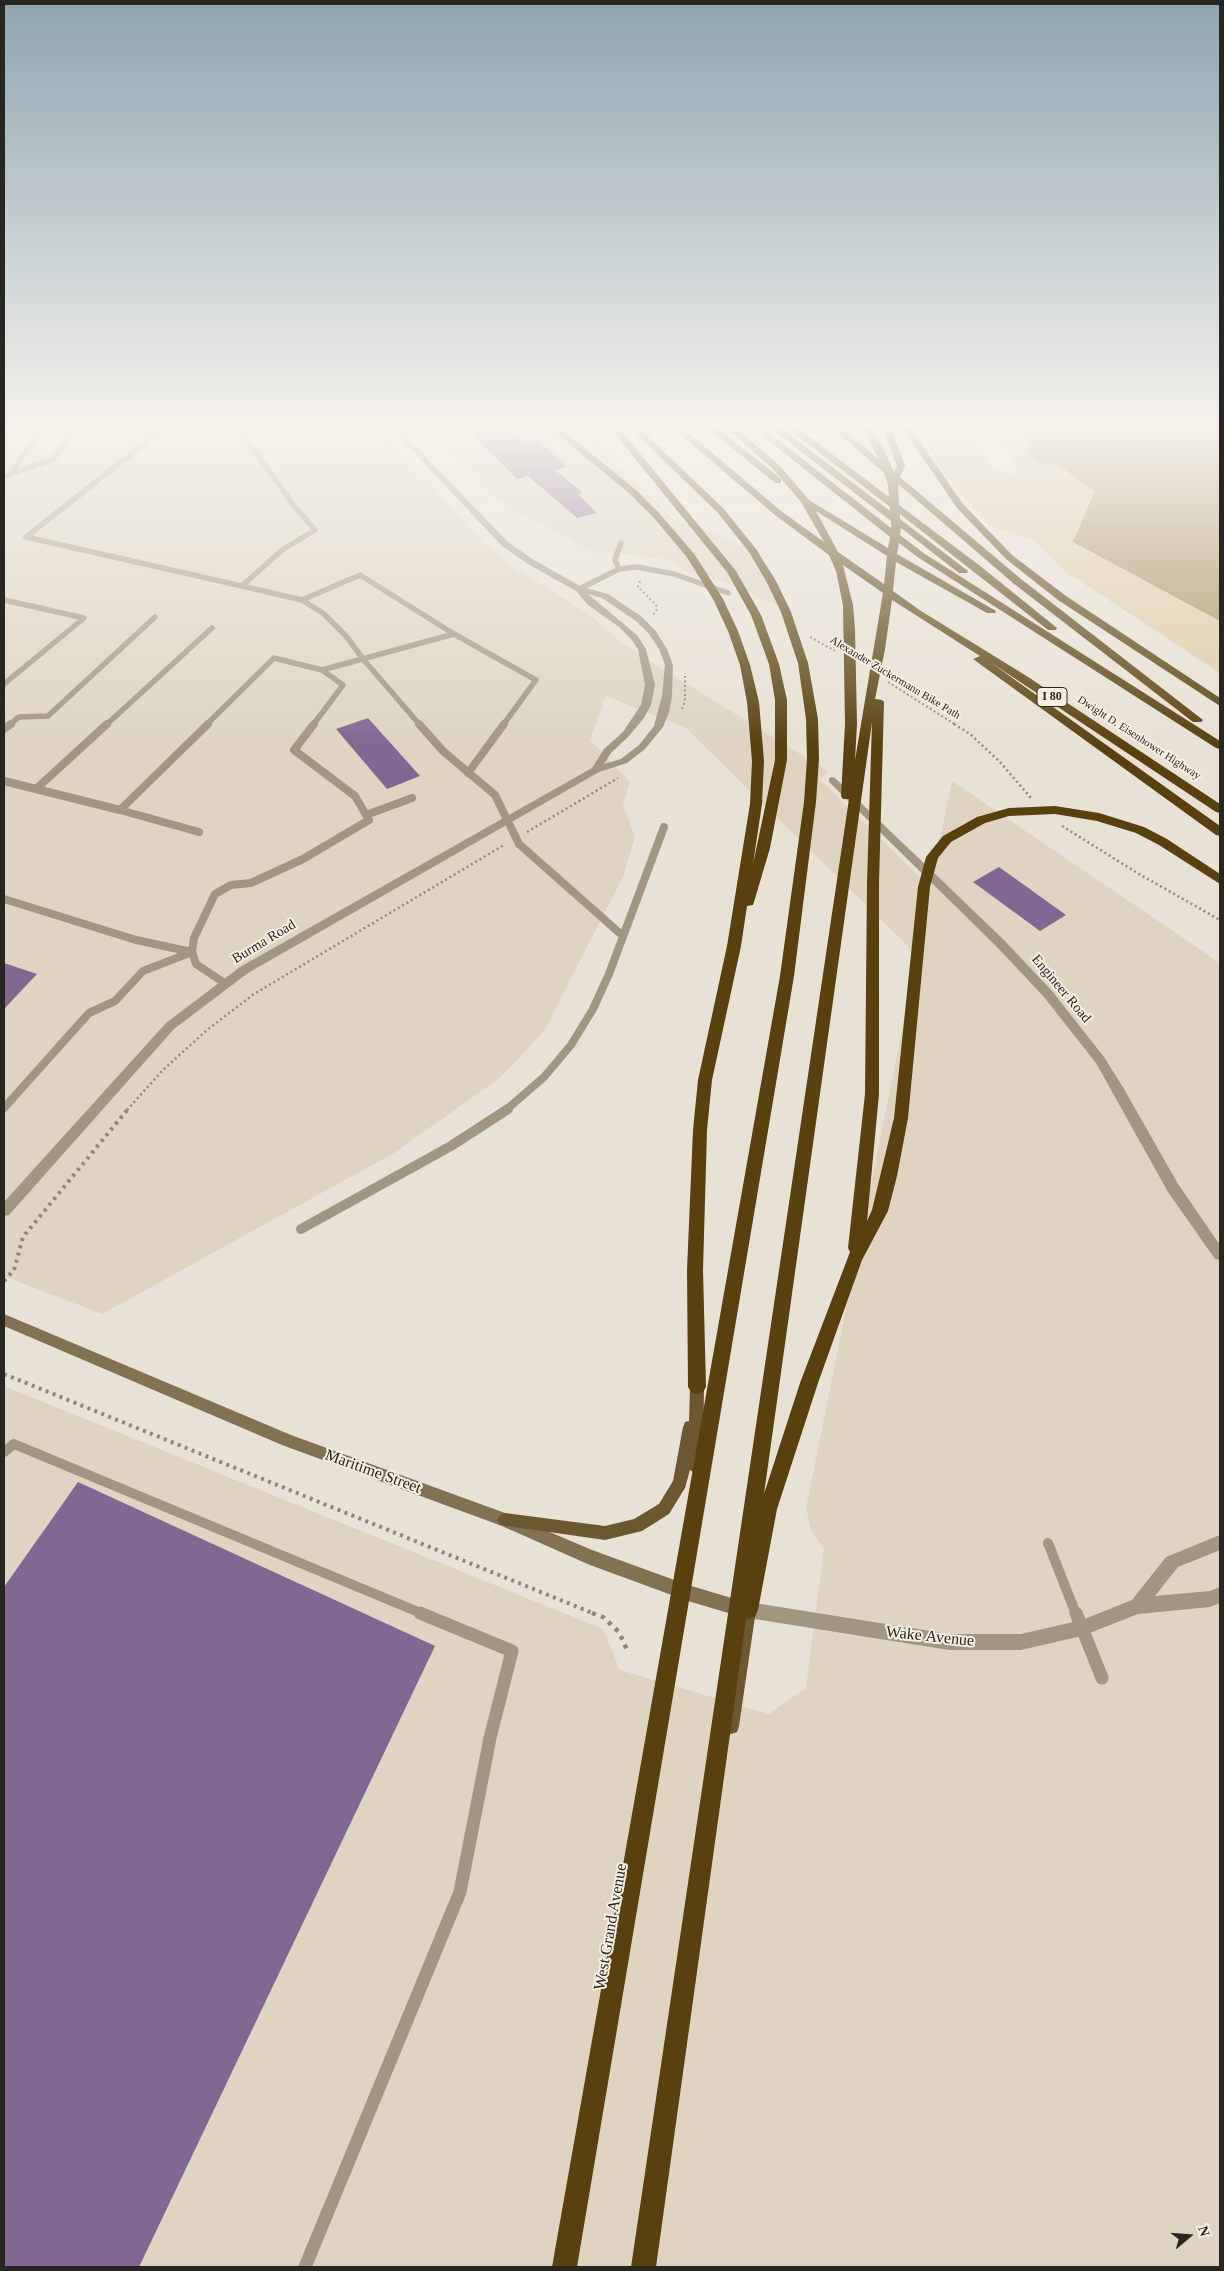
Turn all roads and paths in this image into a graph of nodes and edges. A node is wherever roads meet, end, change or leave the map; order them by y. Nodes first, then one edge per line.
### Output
1 (29, 535) edge
2 (307, 535) edge
3 (496, 535) edge
4 (673, 535) edge
5 (702, 535) edge
6 (741, 535) edge
7 (809, 535) edge
8 (826, 535) edge
9 (858, 535) edge
10 (894, 535) edge
11 (895, 535) edge
12 (913, 535) edge
13 (934, 535) edge
14 (963, 535) edge
15 (988, 535) edge
16 (621, 543) dead end
17 (619, 569) junction
18 (242, 586) junction
19 (579, 589) junction
20 (728, 593) dead end
21 (4, 600) edge
22 (302, 600) junction
23 (917, 613) junction
24 (155, 617) dead end
25 (212, 628) dead end
26 (454, 634) junction
27 (809, 637) dead end
28 (880, 649) junction
29 (841, 655) dead end
30 (363, 659) junction
31 (322, 670) junction
32 (881, 678) dead end
33 (1118, 679) junction
34 (4, 684) edge
35 (1220, 703) edge
36 (4, 729) edge
37 (1220, 738) edge
38 (1220, 746) edge
39 (596, 770) junction
40 (468, 773) junction
41 (832, 780) dead end
42 (4, 781) edge
43 (36, 789) junction
44 (412, 798) dead end
45 (1032, 798) dead end
46 (1220, 808) edge
47 (120, 810) junction
48 (366, 814) junction
49 (507, 819) junction
50 (1058, 822) dead end
51 (664, 827) dead end
52 (199, 832) dead end
53 (527, 832) dead end
54 (1220, 832) edge
55 (516, 838) junction
56 (1220, 880) edge
57 (841, 898) junction
58 (4, 899) edge
59 (1220, 920) edge
60 (623, 936) junction
61 (734, 946) junction
62 (192, 952) junction
63 (226, 984) junction
64 (4, 1108) edge
65 (4, 1211) edge
66 (301, 1229) dead end
67 (1220, 1254) edge
68 (854, 1259) junction
69 (4, 1281) edge
70 (4, 1320) edge
71 (4, 1374) edge
72 (697, 1387) junction
73 (4, 1452) edge
74 (506, 1520) junction
75 (1220, 1542) edge
76 (1048, 1543) dead end
77 (688, 1593) junction
78 (1220, 1595) edge
79 (1138, 1606) junction
80 (748, 1610) junction
81 (1082, 1628) junction
82 (627, 1650) dead end
83 (1102, 1678) dead end
84 (305, 2267) edge
85 (564, 2267) edge
86 (572, 2267) edge
87 (643, 2267) edge
88 (650, 2267) edge

1 - 18 lane
2 - 18 lane
3 - 19 street, Burma Road
4 - 61 highway
5 - 61 highway
6 - 85 highway
7 - 23 highway, Dwight D. Eisenhower Highway / I 80
8 - 57 highway
9 - 33 highway
10 - 33 highway
11 - 28 highway
12 - 33 highway
13 - 33 highway
14 - 37 highway
15 - 35 highway
16 - 17 lane
17 - 19 lane
17 - 20 lane
18 - 22 lane
19 - 39 street, Burma Road
19 - 39 street, Burma Road
21 - 34 lane
22 - 26 lane
22 - 30 lane
23 - 46 highway, Dwight D. Eisenhower Highway / I 80
23 - 54 highway
24 - 36 lane
25 - 43 lane
26 - 30 lane
26 - 40 lane
27 - 29 path, Alexander Zuckermann Bike Path
28 - 57 highway
28 - 68 highway
30 - 31 lane
30 - 40 lane
31 - 47 lane
31 - 48 lane
32 - 45 path, Alexander Zuckermann Bike Path
33 - 38 highway
39 - 49 street, Burma Road
40 - 49 lane
41 - 67 street, Engineer Road
42 - 43 lane
43 - 47 lane
44 - 48 lane
47 - 52 lane
48 - 62 lane
49 - 55 lane
49 - 63 street, Burma Road
50 - 59 path
51 - 60 lane
53 - 55 path
55 - 60 lane
55 - 69 path
56 - 68 highway
57 - 87 highway
58 - 62 lane
60 - 66 lane
61 - 72 highway
62 - 63 lane
62 - 64 lane
63 - 65 street, Burma Road
68 - 80 highway
70 - 74 main road, Maritime Street
71 - 82 path
72 - 74 main road
72 - 77 main road, West Grand Avenue
73 - 84 lane
74 - 77 main road, Maritime Street
75 - 79 street
76 - 81 lane
77 - 80 main road, Maritime Street
77 - 86 main road, West Grand Avenue
78 - 79 street, Wake Avenue
79 - 81 street, Wake Avenue
80 - 81 street, Wake Avenue
80 - 88 main road
81 - 83 lane

